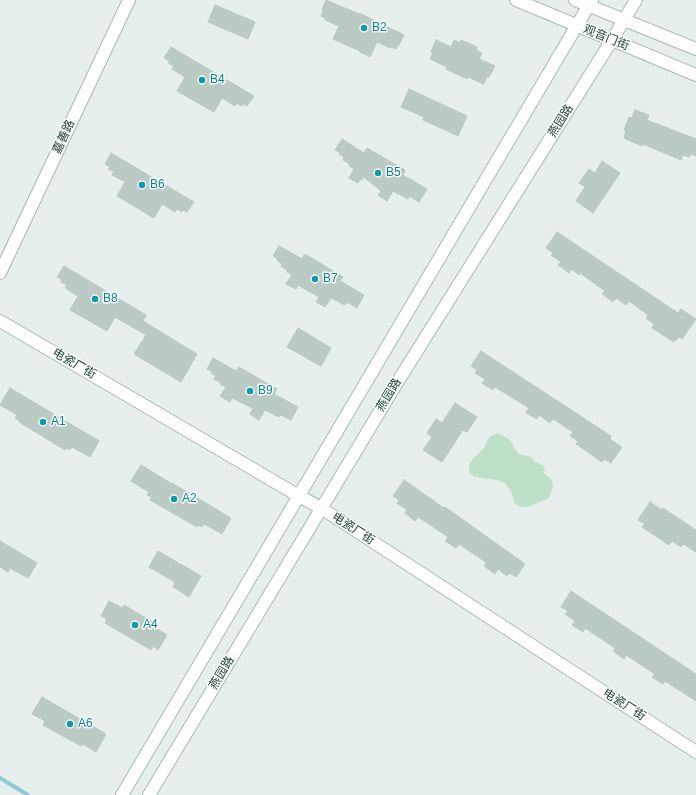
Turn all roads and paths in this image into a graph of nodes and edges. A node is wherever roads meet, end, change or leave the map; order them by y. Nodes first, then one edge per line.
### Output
1 (129, 0) edge
2 (516, 0) edge
3 (575, 0) edge
4 (636, 0) edge
5 (591, 3) edge
6 (624, 21) junction
7 (577, 26) junction
8 (612, 40) junction
9 (696, 49) edge
10 (696, 75) edge
11 (0, 274) edge
12 (0, 321) edge
13 (299, 496) junction
14 (321, 508) junction
15 (696, 752) edge
16 (122, 795) edge
17 (149, 795) edge

1 - 11 main road, 嘉善路
2 - 7 main road, 观音门街
3 - 5 main road, 观音门街
4 - 6 main road, 燕园路
5 - 6 main road, 观音门街
5 - 7 main road, 燕园路
6 - 8 main road, 燕园路
6 - 9 main road, 观音门街
7 - 8 main road, 观音门街
7 - 13 main road, 燕园路
8 - 10 main road, 观音门街
8 - 14 main road, 燕园路
12 - 13 main road, 电瓷厂街
13 - 14 main road, 电瓷厂街
13 - 16 main road, 燕园路
14 - 15 main road, 电瓷厂街
14 - 17 main road, 燕园路

